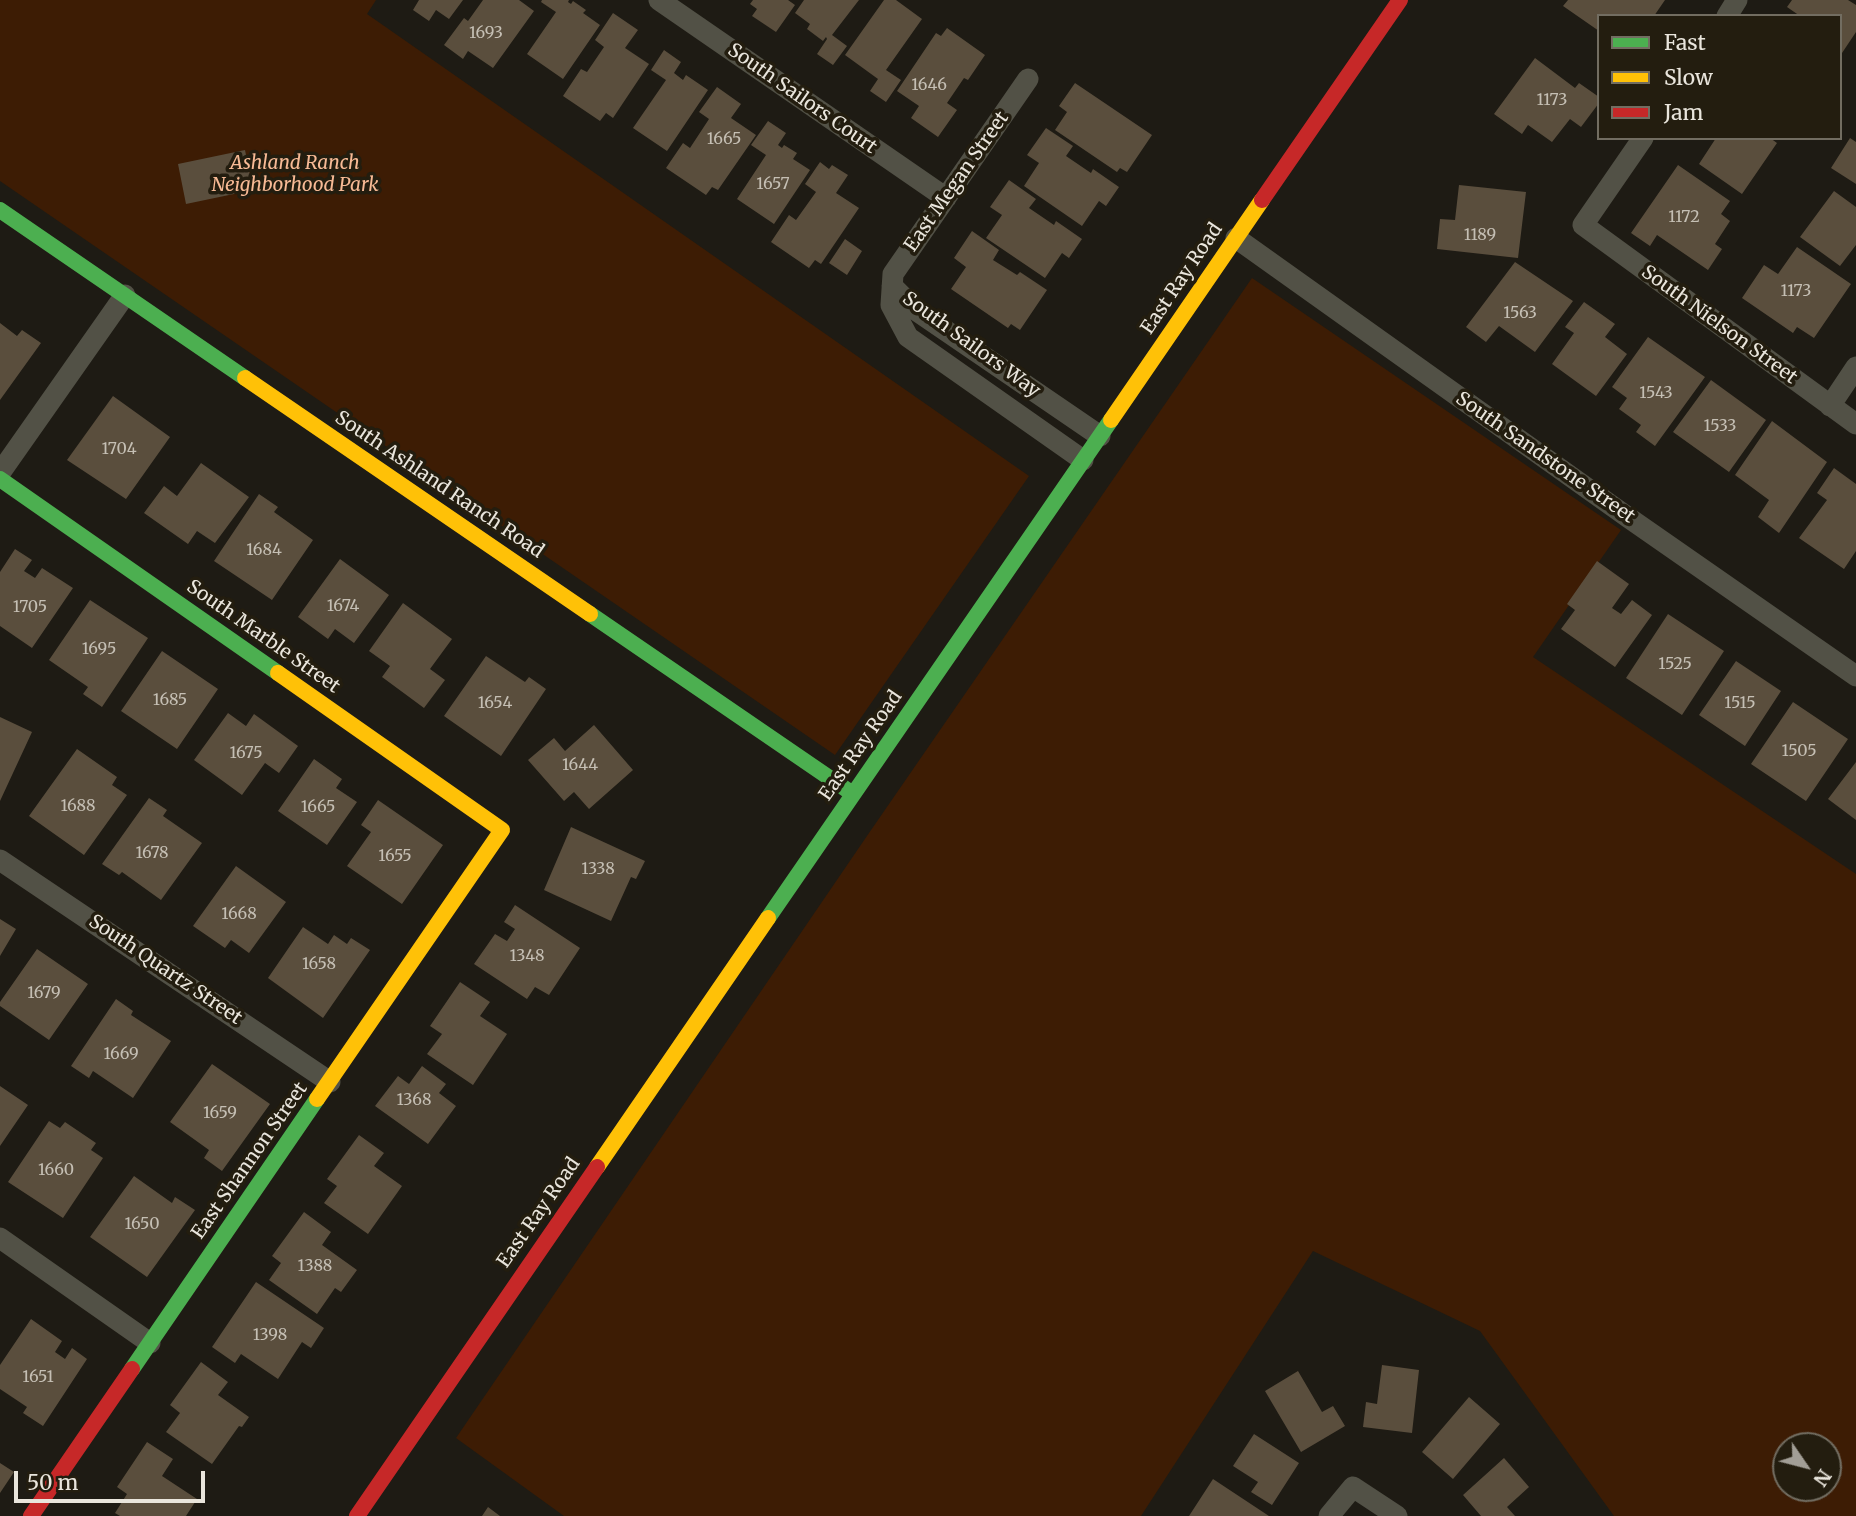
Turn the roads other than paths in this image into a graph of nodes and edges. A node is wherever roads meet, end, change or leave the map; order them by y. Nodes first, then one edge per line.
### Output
1 (659, 0) edge
2 (1400, 0) edge
3 (1028, 79) dead end
4 (1642, 140) edge
5 (946, 198) junction
6 (0, 210) edge
7 (1236, 238) junction
8 (892, 286) junction
9 (125, 295) junction
10 (982, 356) junction
11 (1856, 367) edge
12 (968, 379) junction
13 (1830, 406) junction
14 (1856, 424) edge
15 (1100, 436) junction
16 (1083, 460) junction
17 (0, 473) edge
18 (0, 479) edge
19 (1856, 676) edge
20 (853, 794) junction
21 (502, 830) joint
22 (0, 860) edge
23 (330, 1082) junction
24 (0, 1238) edge
25 (150, 1343) junction
26 (31, 1516) edge
27 (356, 1516) edge
28 (1329, 1516) edge
29 (1397, 1516) edge

1 - 5 street, South Sailors Court
2 - 7 street, East Ray Road
3 - 5 street, East Megan Street
4 - 13 street, South Nielson Street
5 - 8 street, East Megan Street
6 - 9 street, South Ashland Ranch Road
7 - 15 street, East Ray Road
7 - 19 street, South Sandstone Street
8 - 10 street, South Sailors Way
8 - 12 street, South Sailors Way
9 - 17 street
9 - 20 street, South Ashland Ranch Road
10 - 12 street
10 - 15 street, South Sailors Way
11 - 13 street
12 - 16 street, South Sailors Way
13 - 14 street, South Nielson Street
15 - 16 street, East Ray Road
16 - 20 street, East Ray Road
18 - 21 street, South Marble Street
20 - 27 street, East Ray Road
21 - 23 street, East Shannon Street
22 - 23 street, South Quartz Street
23 - 25 street, East Shannon Street
24 - 25 street
25 - 26 street, East Shannon Street
28 - 29 street

